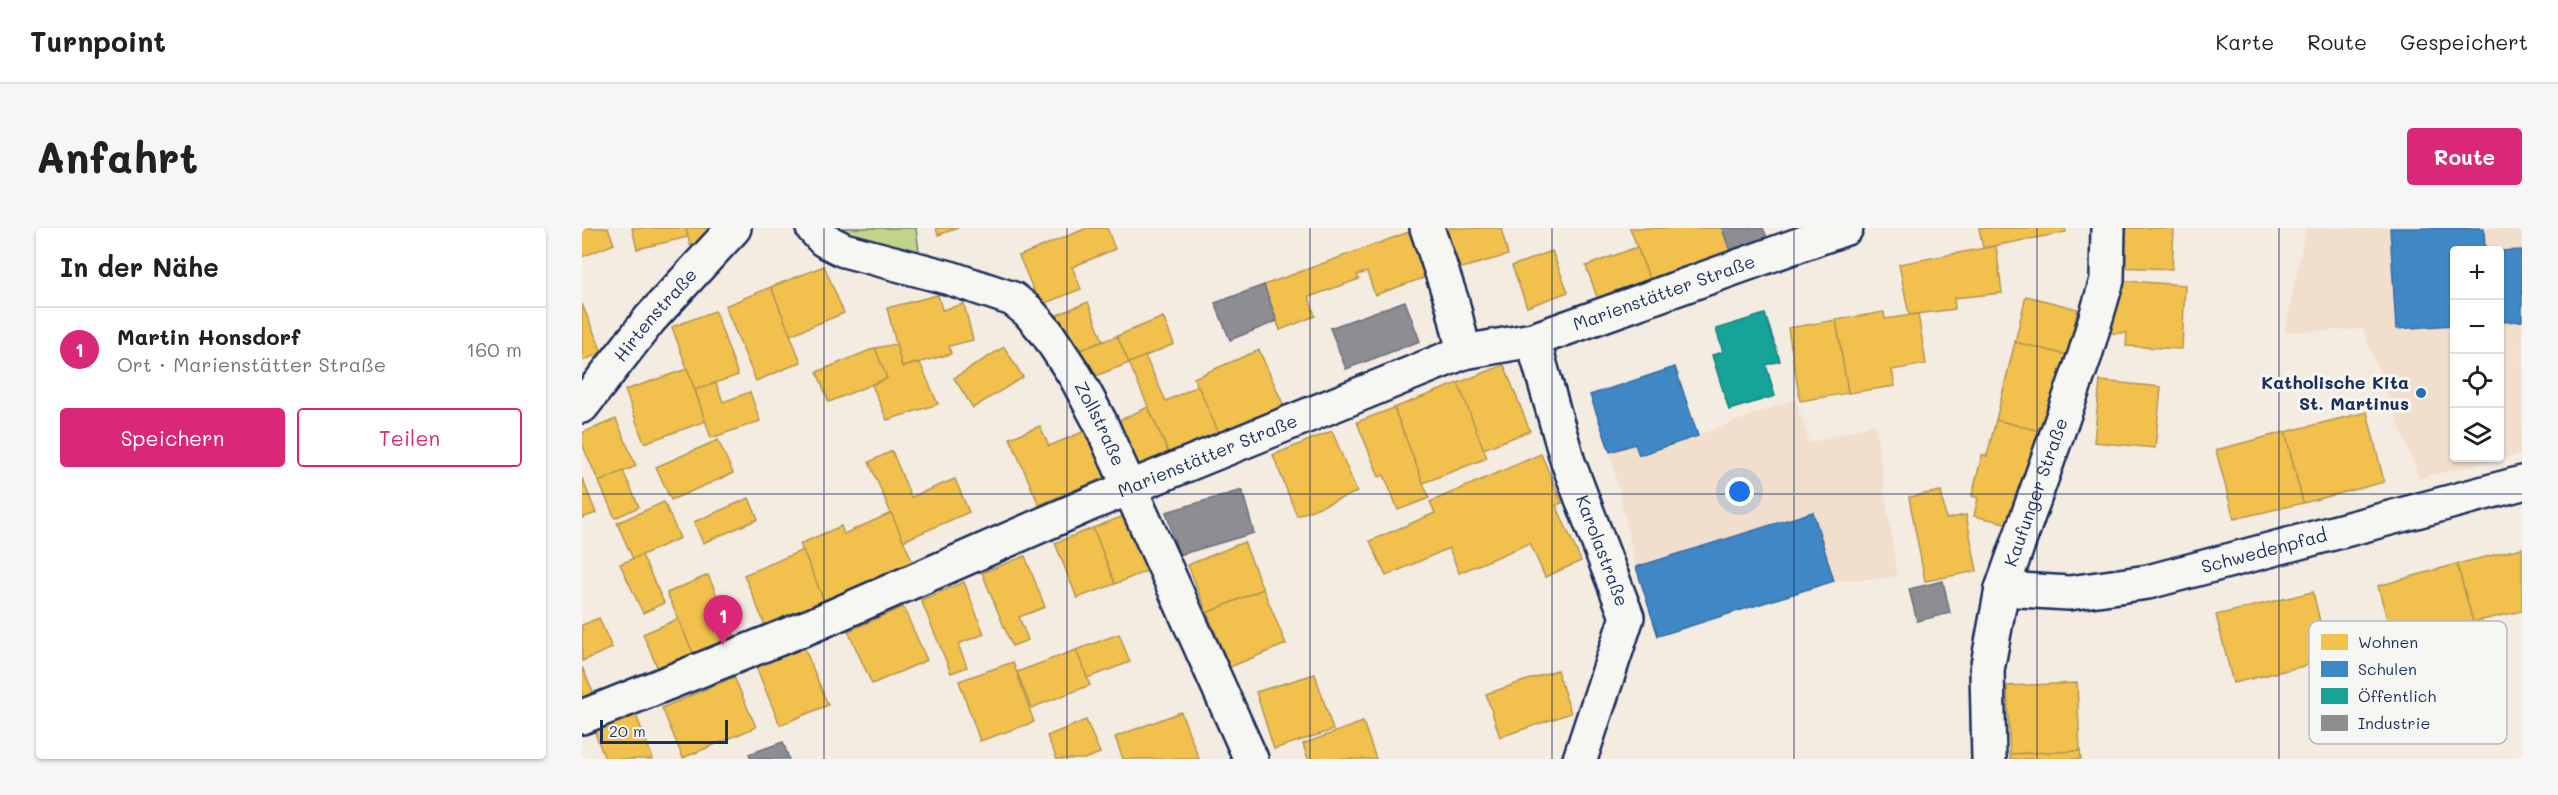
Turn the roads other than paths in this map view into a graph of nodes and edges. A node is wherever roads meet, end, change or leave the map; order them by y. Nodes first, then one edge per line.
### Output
1 (734, 228) edge
2 (813, 228) edge
3 (1427, 228) edge
4 (1846, 228) edge
5 (2108, 228) edge
6 (1533, 340) junction
7 (1464, 352) junction
8 (582, 406) edge
9 (2522, 483) edge
10 (1129, 488) junction
11 (2002, 589) junction
12 (582, 717) edge
13 (1251, 759) edge
14 (1580, 759) edge
15 (1989, 759) edge

1 - 8 street, Hirtenstraße
2 - 10 street, Zollstraße
3 - 7 street
4 - 6 street, Marienstätter Straße
5 - 11 street, Kaufunger Straße
6 - 7 street, Marienstätter Straße
6 - 14 street, Karolastraße
7 - 10 street, Marienstätter Straße
9 - 11 street, Schwedenpfad
10 - 12 street, Marienstätter Straße
10 - 13 street, Zollstraße
11 - 15 street, Kaufunger Straße

